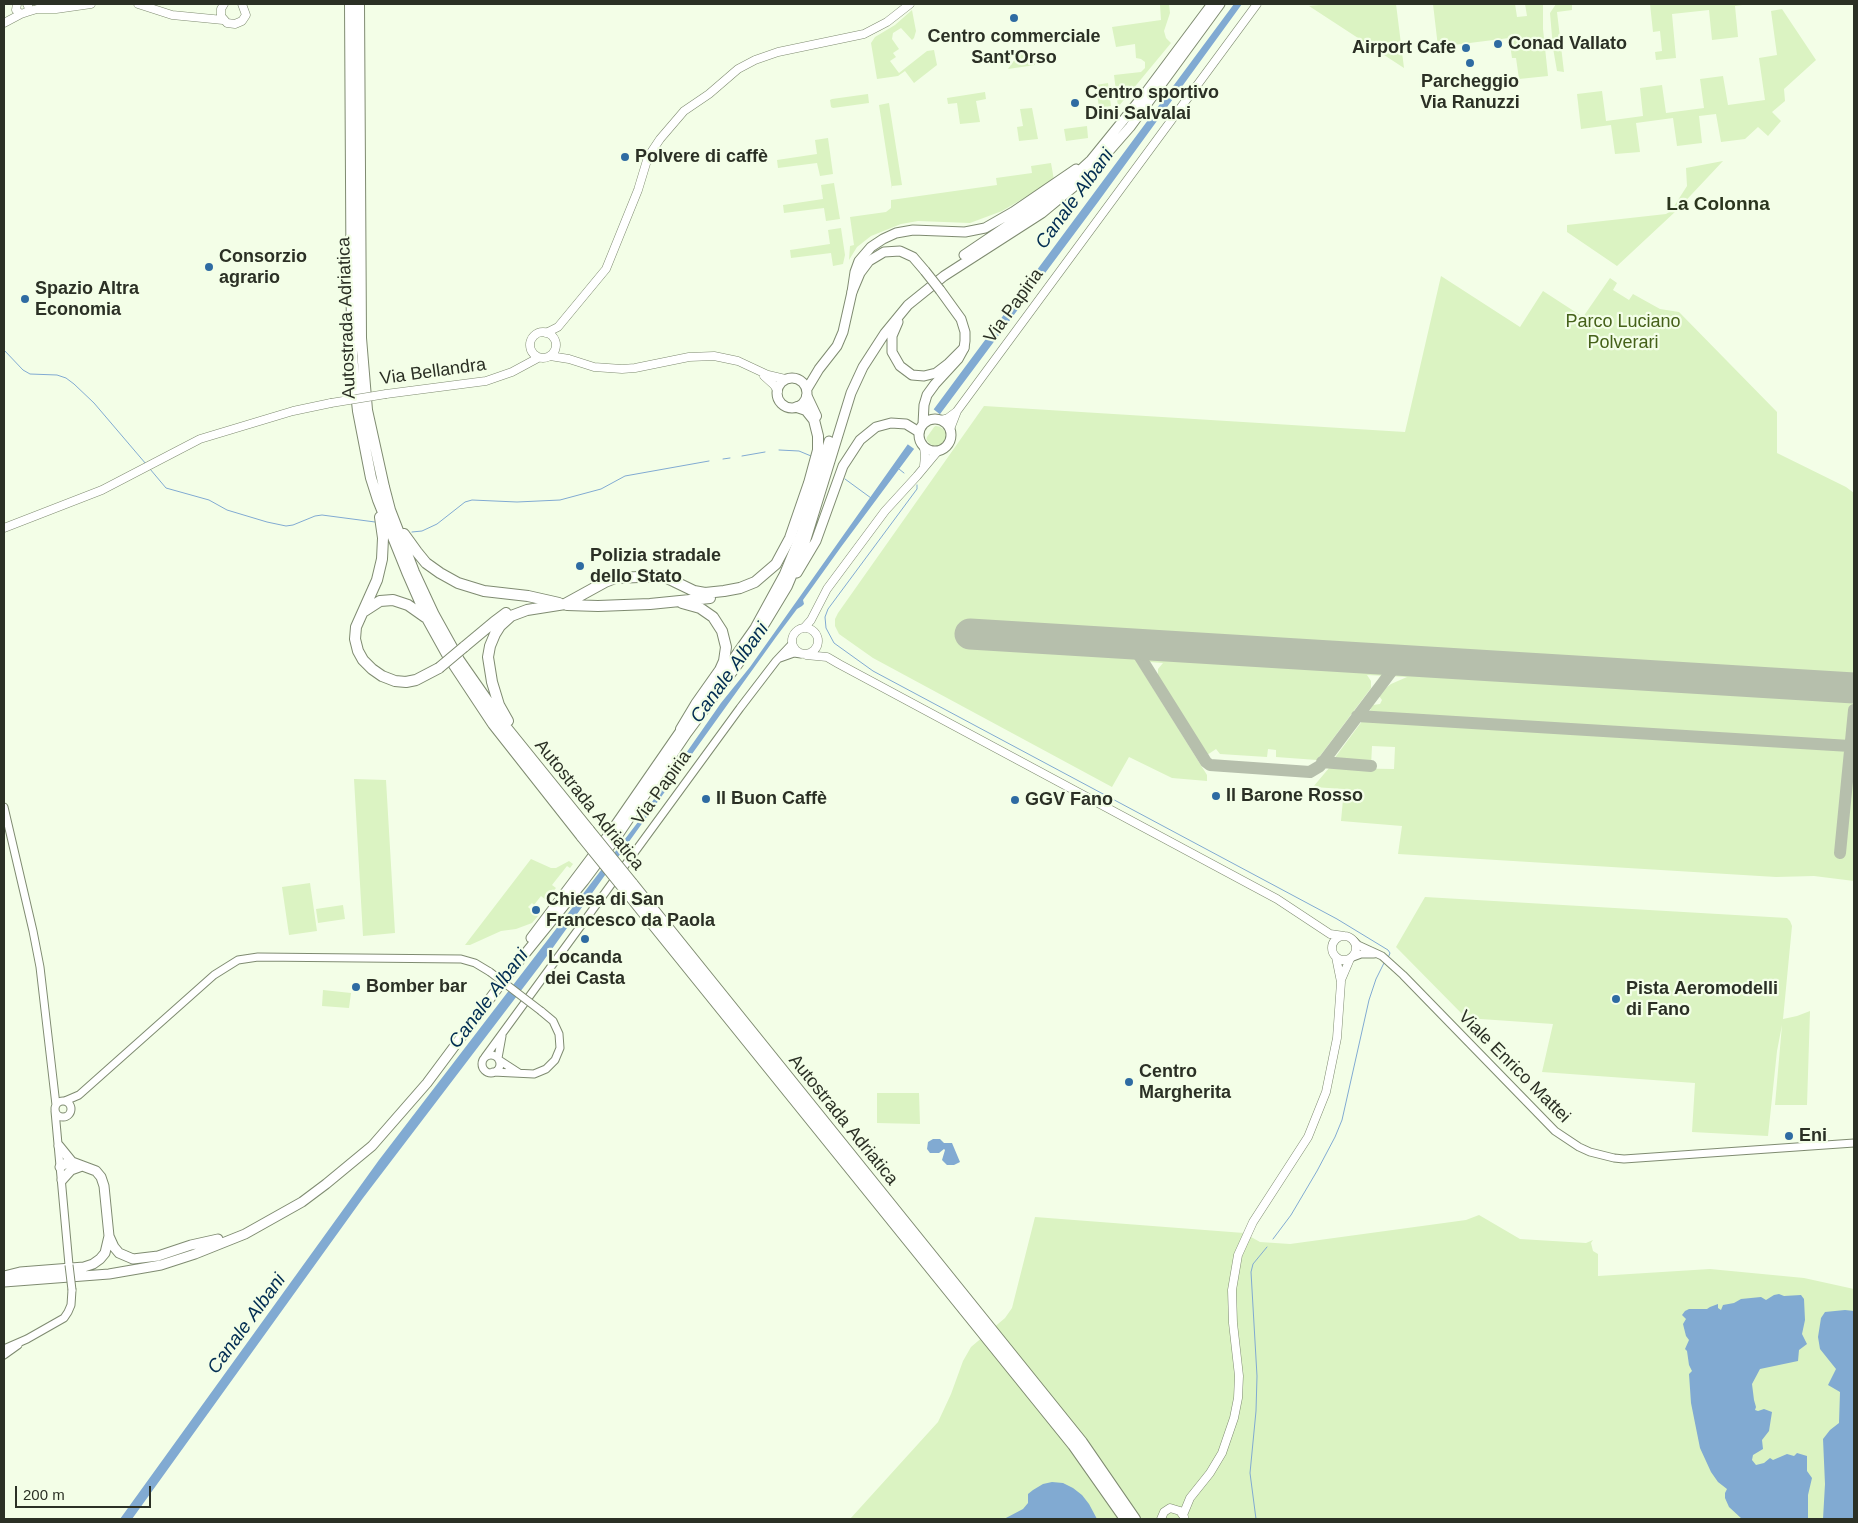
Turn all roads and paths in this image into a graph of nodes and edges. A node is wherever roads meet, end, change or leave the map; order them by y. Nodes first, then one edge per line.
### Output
1 (91, 4) edge
2 (138, 4) edge
3 (242, 4) edge
4 (350, 4) edge
5 (359, 4) edge
6 (910, 4) edge
7 (1212, 4) edge
8 (1220, 4) edge
9 (1257, 4) edge
10 (223, 6) edge
11 (23, 8) edge
12 (210, 18) junction
13 (7, 20) edge
14 (223, 20) junction
15 (1108, 141) junction
16 (852, 292) junction
17 (908, 305) junction
18 (558, 327) junction
19 (546, 333) junction
20 (555, 342) junction
21 (964, 348) junction
22 (530, 350) junction
23 (550, 356) junction
24 (538, 358) junction
25 (569, 359) junction
26 (522, 365) junction
27 (818, 369) junction
28 (759, 371) junction
29 (795, 378) junction
30 (785, 379) junction
31 (778, 391) junction
32 (807, 393) junction
33 (796, 407) junction
34 (958, 411) junction
35 (932, 421) junction
36 (950, 429) junction
37 (919, 432) junction
38 (924, 447) junction
39 (937, 452) junction
40 (923, 468) junction
41 (378, 500) junction
42 (390, 510) junction
43 (4, 528) edge
44 (786, 587) junction
45 (676, 602) junction
46 (565, 604) junction
47 (817, 607) junction
48 (362, 613) junction
49 (428, 620) junction
50 (804, 628) junction
51 (813, 631) junction
52 (818, 639) junction
53 (792, 644) junction
54 (804, 654) junction
55 (826, 657) junction
56 (776, 661) junction
57 (681, 729) junction
58 (547, 777) junction
59 (4, 807) edge
60 (586, 834) junction
61 (629, 887) junction
62 (1322, 930) junction
63 (1344, 936) junction
64 (1354, 941) junction
65 (1332, 945) junction
66 (1382, 956) junction
67 (1336, 958) junction
68 (1351, 958) junction
69 (1341, 982) junction
70 (504, 1030) junction
71 (486, 1056) junction
72 (499, 1059) junction
73 (493, 1072) junction
74 (521, 1074) junction
75 (78, 1094) junction
76 (59, 1104) junction
77 (68, 1112) junction
78 (59, 1142) junction
79 (1854, 1143) edge
80 (60, 1166) junction
81 (71, 1166) junction
82 (62, 1180) junction
83 (109, 1236) junction
84 (218, 1239) junction
85 (4, 1276) edge
86 (4, 1282) edge
87 (27, 1339) junction
88 (4, 1349) edge
89 (4, 1355) edge
90 (1190, 1498) junction
91 (1175, 1508) junction
92 (1184, 1517) edge
93 (1125, 1519) edge
94 (1135, 1519) edge
95 (1161, 1519) edge

1 - 11 main road
2 - 12 main road
3 - 14 main road
4 - 41 highway, Autostrada Adriatica
5 - 42 highway, Autostrada Adriatica
6 - 18 main road
7 - 15 main road
8 - 17 main road
9 - 34 main road, Via Papiria
10 - 12 main road
10 - 14 main road
11 - 13 main road
12 - 14 main road
15 - 16 main road
15 - 57 main road
16 - 21 main road, bridge
16 - 27 main road
17 - 21 main road
17 - 44 main road
18 - 19 main road
18 - 20 main road
19 - 20 main road
19 - 22 main road
20 - 23 main road
20 - 25 main road
21 - 35 main road
22 - 24 main road
22 - 26 main road
23 - 24 main road, Via Bellandra
23 - 25 main road, Via Bellandra
24 - 26 main road, Via Bellandra
25 - 28 main road, Via Bellandra
26 - 43 main road, Via Bellandra, bridge
27 - 29 main road
27 - 32 main road
28 - 30 main road
28 - 31 main road
29 - 30 main road
29 - 32 main road
30 - 31 main road
31 - 33 main road
32 - 33 main road
32 - 45 highway
33 - 46 highway
34 - 35 main road, Via Papiria
34 - 36 main road, Via Papiria
35 - 36 main road
35 - 37 main road
36 - 39 main road, Via Papiria
37 - 38 main road
37 - 44 main road
38 - 39 main road
38 - 40 main road
39 - 40 main road, Via Papiria
40 - 47 main road, Via Papiria
41 - 48 highway
41 - 49 highway, Autostrada Adriatica
42 - 46 highway
42 - 58 highway, Autostrada Adriatica
44 - 86 main road
45 - 46 highway
45 - 57 highway
46 - 48 highway, bridge
46 - 58 highway
47 - 50 main road, Via Papiria
47 - 51 main road, Via Papiria
48 - 49 highway
49 - 60 highway, Autostrada Adriatica
50 - 51 main road
50 - 53 main road
51 - 52 main road
52 - 54 main road
52 - 55 main road
53 - 54 main road
53 - 56 street, Via Papiria
54 - 55 main road
54 - 56 street
55 - 62 main road
56 - 70 street, Via Papiria
57 - 84 main road
58 - 60 highway, Autostrada Adriatica
59 - 76 street
60 - 61 highway, Autostrada Adriatica, bridge
61 - 93 highway, Autostrada Adriatica
61 - 94 highway, Autostrada Adriatica
62 - 63 main road
62 - 65 main road
63 - 64 main road
63 - 65 main road
64 - 66 street, Viale Enrico Mattei
64 - 68 main road
65 - 67 main road
66 - 68 street
66 - 79 street, Viale Enrico Mattei
67 - 68 main road
67 - 69 main road
68 - 69 main road
69 - 90 main road
70 - 71 street, Via Papiria
70 - 72 street, Via Papiria
71 - 72 street
71 - 73 street
72 - 73 street, Via Papiria
72 - 74 street
73 - 74 street
74 - 75 street, bridge
75 - 76 street
75 - 77 street
76 - 77 street
76 - 77 street
76 - 78 street
77 - 78 street
78 - 80 street
78 - 81 main road
80 - 81 main road
80 - 82 street
81 - 82 main road
81 - 83 main road
82 - 87 street, bridge
83 - 84 main road
83 - 85 main road
84 - 85 main road
87 - 88 street
87 - 89 street
90 - 91 main road
90 - 92 main road
91 - 92 main road
91 - 95 main road

